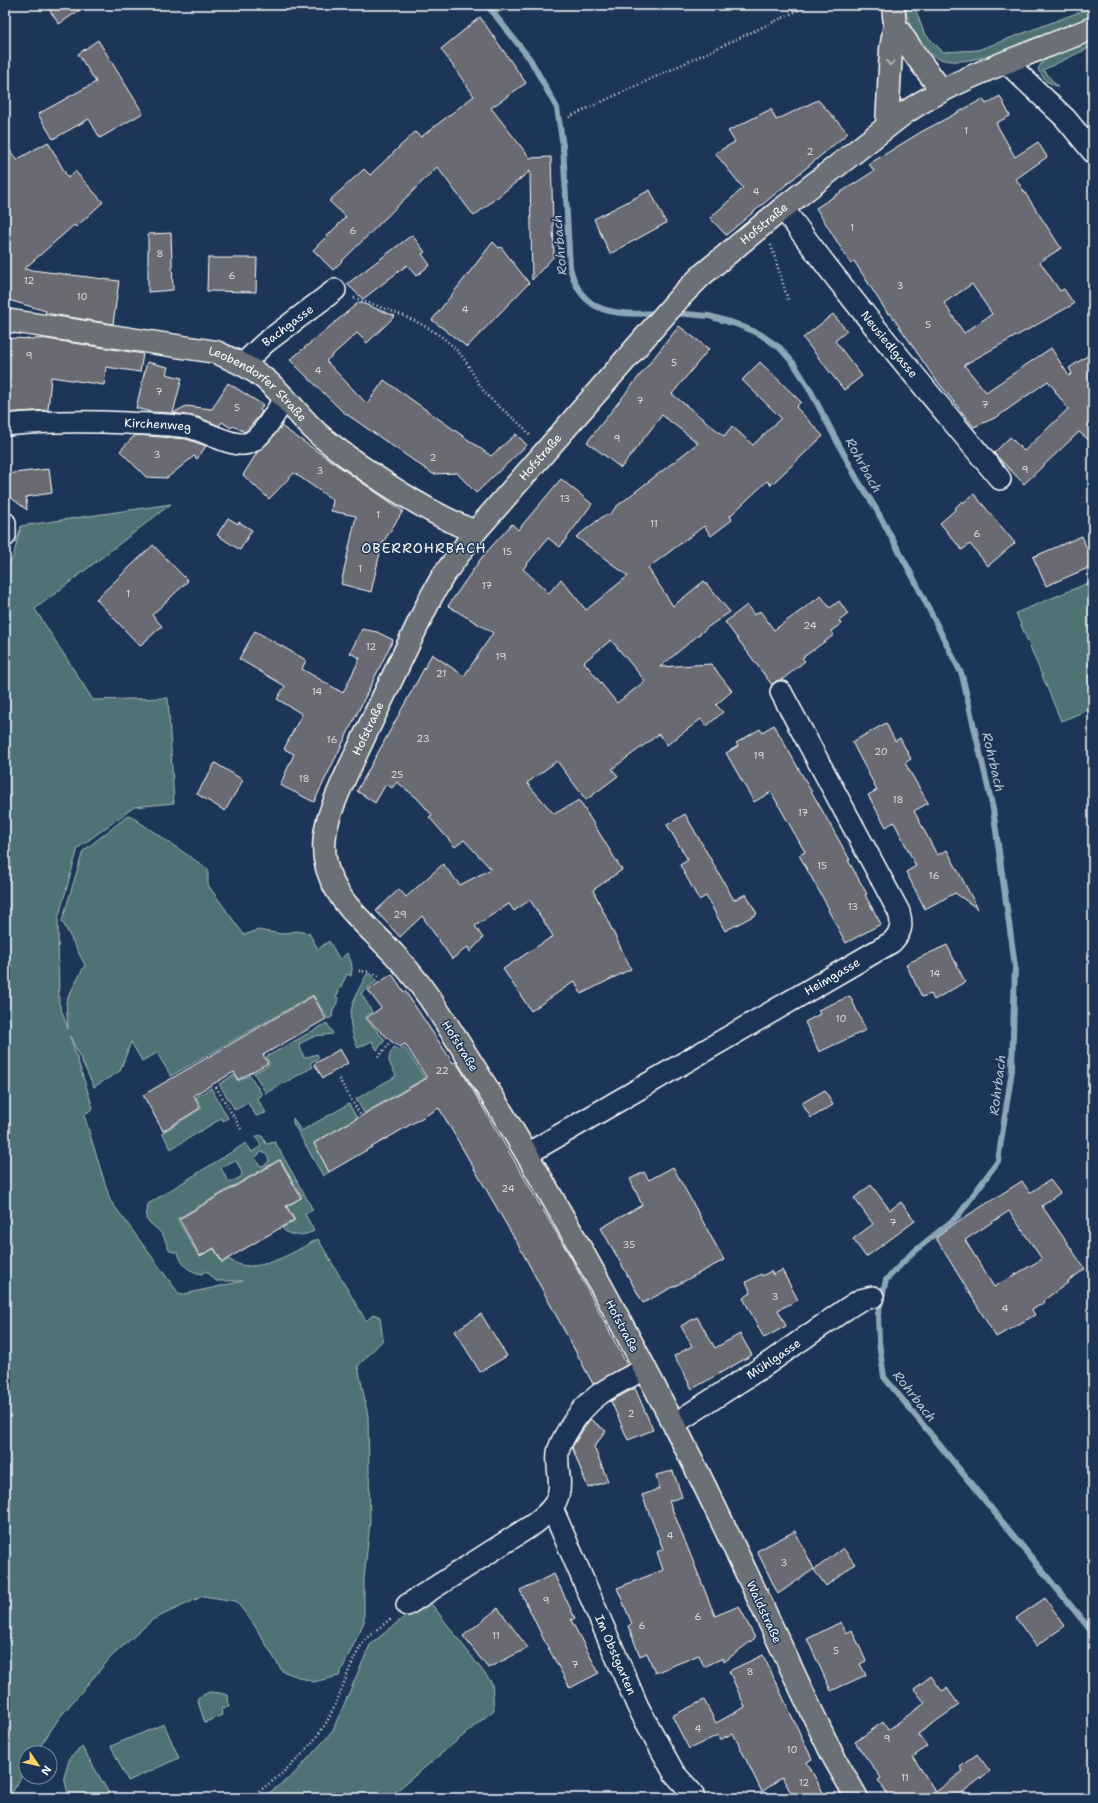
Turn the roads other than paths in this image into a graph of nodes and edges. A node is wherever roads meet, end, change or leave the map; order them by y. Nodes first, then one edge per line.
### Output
1 (894, 15) edge
2 (1093, 28) edge
3 (1006, 62) junction
4 (942, 91) junction
5 (887, 125) junction
6 (1093, 152) edge
7 (789, 216) junction
8 (335, 290) road end
9 (5, 320) edge
10 (243, 364) junction
11 (285, 398) junction
12 (5, 425) edge
13 (1000, 478) dead end
14 (5, 523) edge
15 (475, 532) junction
16 (5, 536) edge
17 (782, 692) dead end
18 (527, 1154) junction
19 (873, 1297) dead end
20 (646, 1369) junction
21 (674, 1424) junction
22 (552, 1508) junction
23 (407, 1605) road end
24 (693, 1794) dead end
25 (857, 1798) edge

1 - 4 main road
1 -> 5 main road
2 - 3 main road, Hofstraße
3 - 4 main road, Hofstraße
3 - 6 street
4 - 5 main road, Hofstraße
5 - 7 main road, Hofstraße
7 - 13 street, Neusiedlgasse
7 - 15 main road, Hofstraße
8 - 10 street, Bachgasse
9 - 10 main road, Leobendorfer Straße
10 - 11 main road, Leobendorfer Straße
11 - 12 street, Kirchenweg
11 - 15 main road, Leobendorfer Straße
14 - 16 street
15 - 18 main road, Hofstraße
17 - 18 street, Heimgasse
18 - 20 main road, Hofstraße
19 - 21 street, Mühlgasse
20 - 21 main road, Hofstraße
20 - 22 street
21 - 25 main road, Waldstraße
22 - 23 street
22 - 24 street, Im Obstgarten

